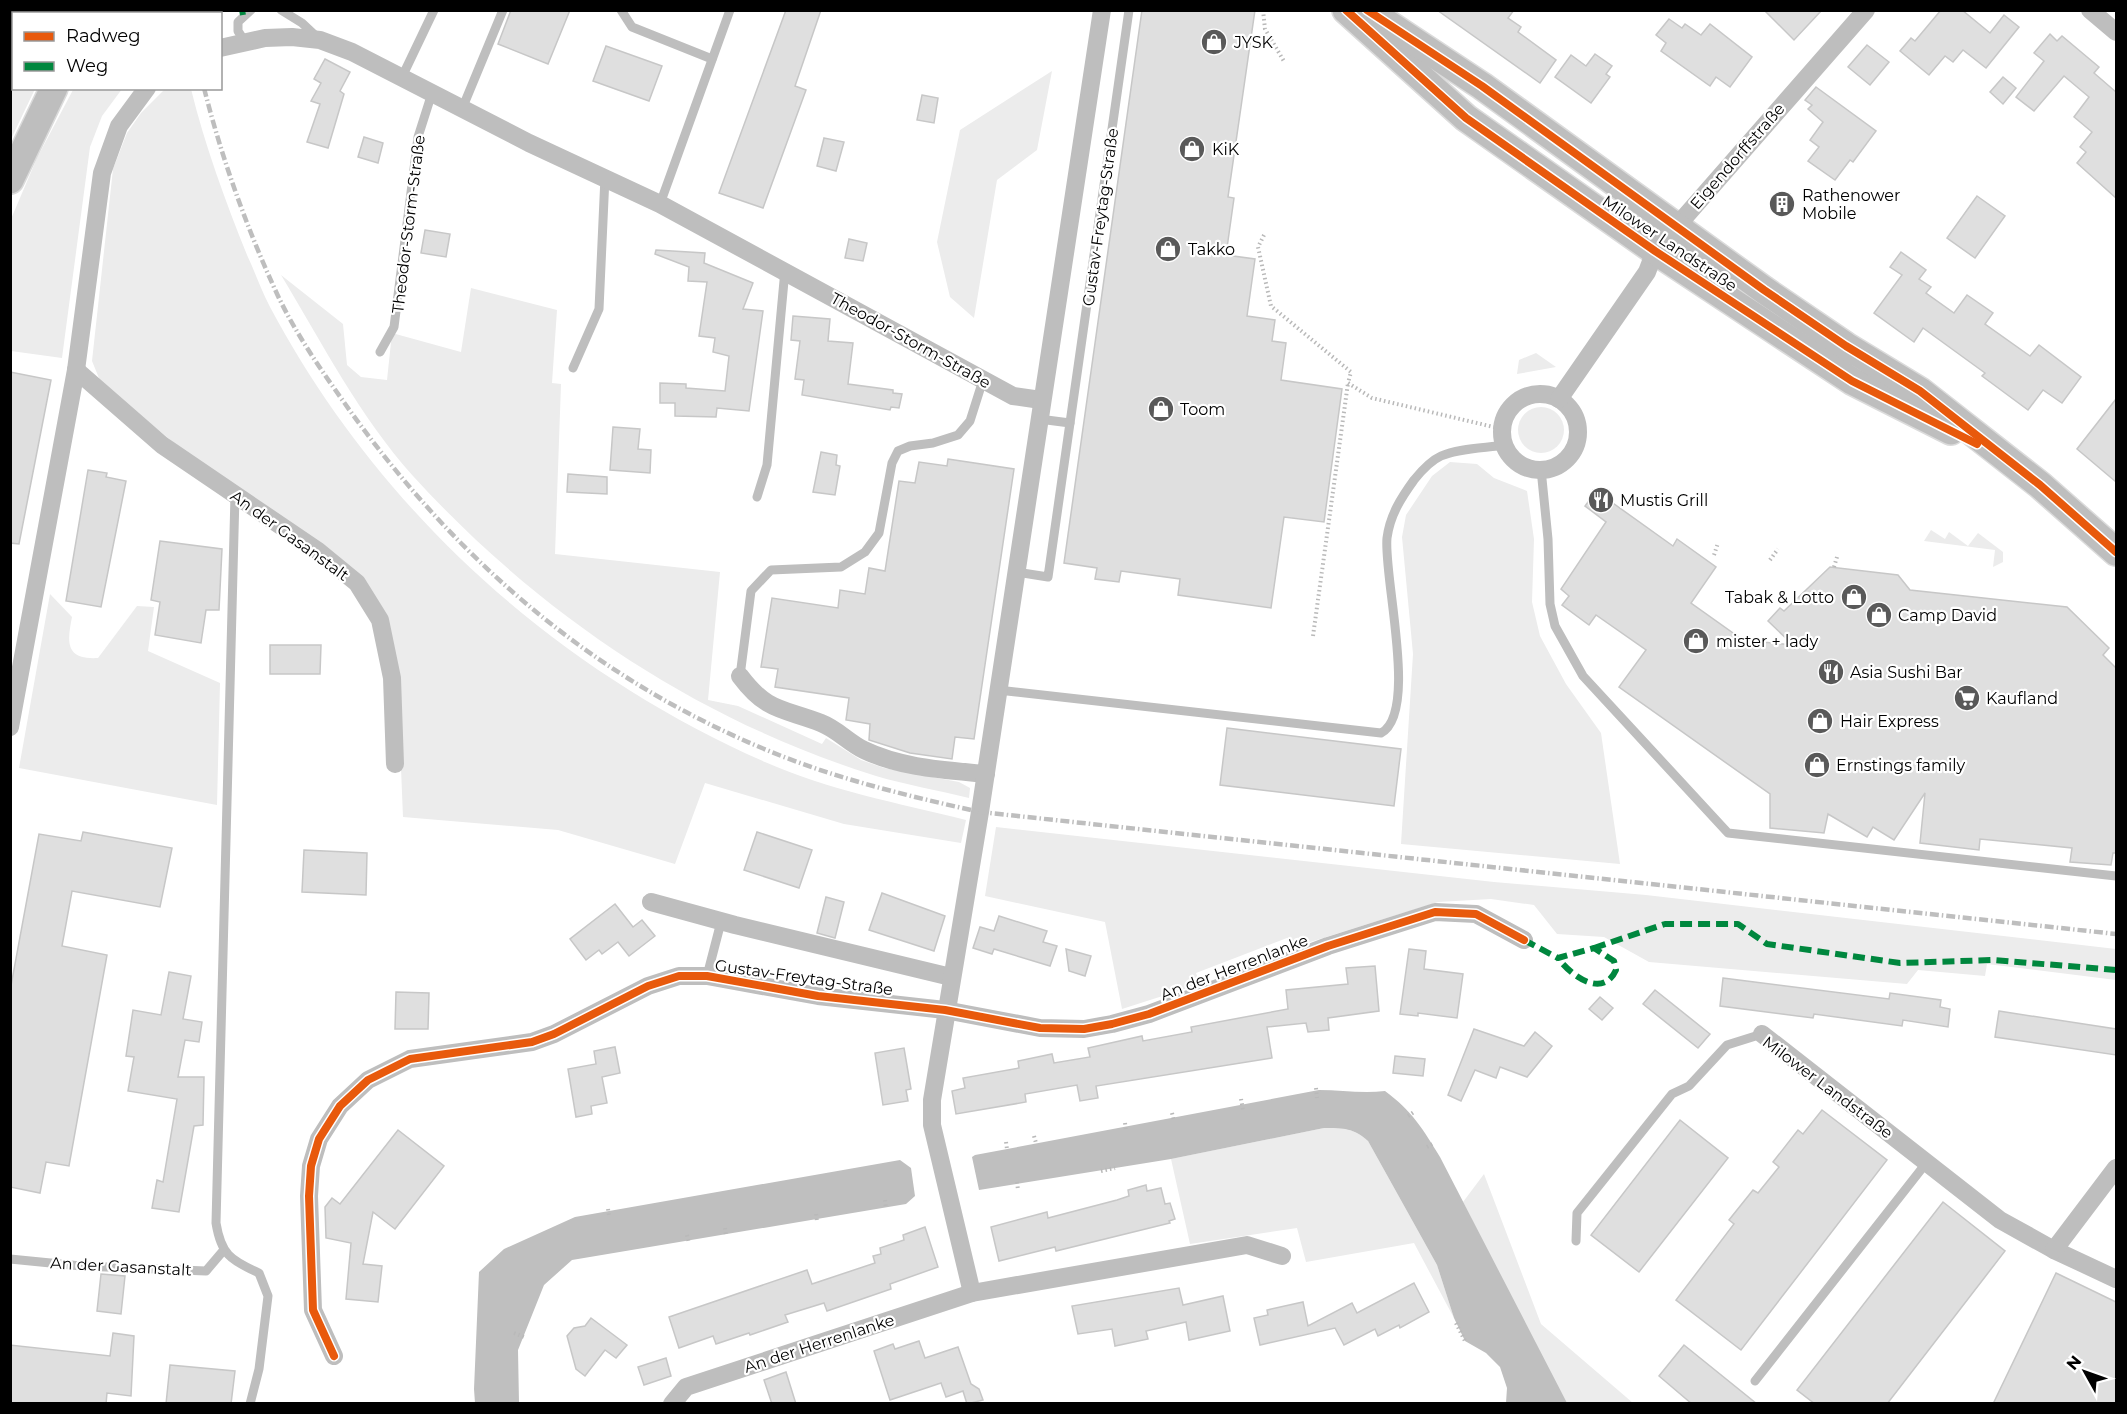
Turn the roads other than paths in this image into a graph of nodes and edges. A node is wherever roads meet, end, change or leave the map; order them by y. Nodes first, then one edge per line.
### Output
1 (251, 10) edge
2 (281, 10) edge
3 (434, 10) edge
4 (503, 10) edge
5 (621, 10) edge
6 (730, 10) edge
7 (1101, 10) edge
8 (1129, 10) edge
9 (1346, 10) edge
10 (1367, 10) edge
11 (1866, 10) edge
12 (2090, 10) edge
13 (2116, 32) edge
14 (320, 40) junction
15 (245, 42) junction
16 (222, 48) edge
17 (712, 59) junction
18 (402, 77) junction
19 (53, 90) edge
20 (146, 90) edge
21 (432, 93) junction
22 (462, 109) junction
23 (605, 177) junction
24 (10, 180) edge
25 (660, 204) junction
26 (1676, 225) junction
27 (1655, 251) junction
28 (785, 270) junction
29 (380, 352) dead end
30 (573, 368) dead end
31 (76, 370) junction
32 (983, 380) junction
33 (1559, 399) junction
34 (1041, 400) junction
35 (1039, 418) junction
36 (1070, 423) junction
37 (1503, 437) junction
38 (2006, 459) junction
39 (1541, 469) junction
40 (235, 495) junction
41 (757, 497) dead end
42 (2116, 552) edge
43 (1016, 572) junction
44 (740, 676) joint
45 (998, 690) junction
46 (10, 727) edge
47 (395, 764) dead end
48 (986, 774) junction
49 (2116, 876) edge
50 (651, 902) dead end
51 (721, 922) junction
52 (1524, 940) dead end
53 (707, 976) junction
54 (951, 977) junction
55 (945, 1010) junction
56 (1762, 1034) joint
57 (1927, 1162) junction
58 (2116, 1168) edge
59 (1575, 1241) dead end
60 (2054, 1250) junction
61 (223, 1251) junction
62 (1282, 1256) dead end
63 (10, 1259) edge
64 (2116, 1279) edge
65 (972, 1293) junction
66 (334, 1356) dead end
67 (1755, 1381) dead end
68 (250, 1404) edge
69 (672, 1404) edge

1 - 15 lane
2 - 14 lane
3 - 18 lane
4 - 22 lane
5 - 17 lane
6 - 17 lane
7 - 34 street, Gustav-Freytag-Straße
8 - 36 lane, Gustav-Freytag-Straße
9 - 27 main road, Milower Landstraße
10 - 26 main road, Milower Landstraße
11 - 26 street, Eigendorffstraße
12 - 13 street
14 - 15 street, Theodor-Storm-Straße
14 - 18 street, Theodor-Storm-Straße
15 - 16 street, Theodor-Storm-Straße
17 - 25 lane
18 - 21 street, Theodor-Storm-Straße
19 - 24 main road
20 - 31 street
21 - 22 street, Theodor-Storm-Straße
21 - 29 lane, Theodor-Storm-Straße
22 - 23 street, Theodor-Storm-Straße
23 - 25 street, Theodor-Storm-Straße
23 - 30 lane
25 - 28 street, Theodor-Storm-Straße
26 - 27 street, Eigendorffstraße
26 - 38 main road, Milower Landstraße
27 - 33 street, Eigendorffstraße
27 - 38 main road, Milower Landstraße
28 - 32 street, Theodor-Storm-Straße
28 - 41 lane
31 - 40 street, An der Gasanstalt
31 - 46 street
32 - 34 street, Theodor-Storm-Straße
32 - 44 lane
33 - 37 street
33 - 39 street
34 - 35 street, Gustav-Freytag-Straße
35 - 36 lane
35 - 43 street, Gustav-Freytag-Straße
36 - 43 lane, Gustav-Freytag-Straße
37 - 39 street
37 - 45 lane
38 - 42 main road, Milower Landstraße
39 - 49 lane
40 - 47 street, An der Gasanstalt
40 - 61 lane
43 - 45 street, Gustav-Freytag-Straße
44 - 48 street
45 - 48 street, Gustav-Freytag-Straße
48 - 54 street, Gustav-Freytag-Straße
50 - 51 street, Gustav-Freytag-Straße
51 - 53 lane
51 - 54 street, Gustav-Freytag-Straße
52 - 55 street, An der Herrenlanke
53 - 55 street, Gustav-Freytag-Straße
53 - 66 street, Gustav-Freytag-Straße
54 - 55 street, Gustav-Freytag-Straße
55 - 65 street
56 - 57 street, Milower Landstraße
56 - 59 lane, Milower Landstraße
57 - 60 street, Milower Landstraße
57 - 67 lane
58 - 60 street
60 - 64 street, Milower Landstraße
61 - 63 lane, An der Gasanstalt
61 - 68 lane
62 - 65 street, An der Herrenlanke
65 - 69 street, An der Herrenlanke

